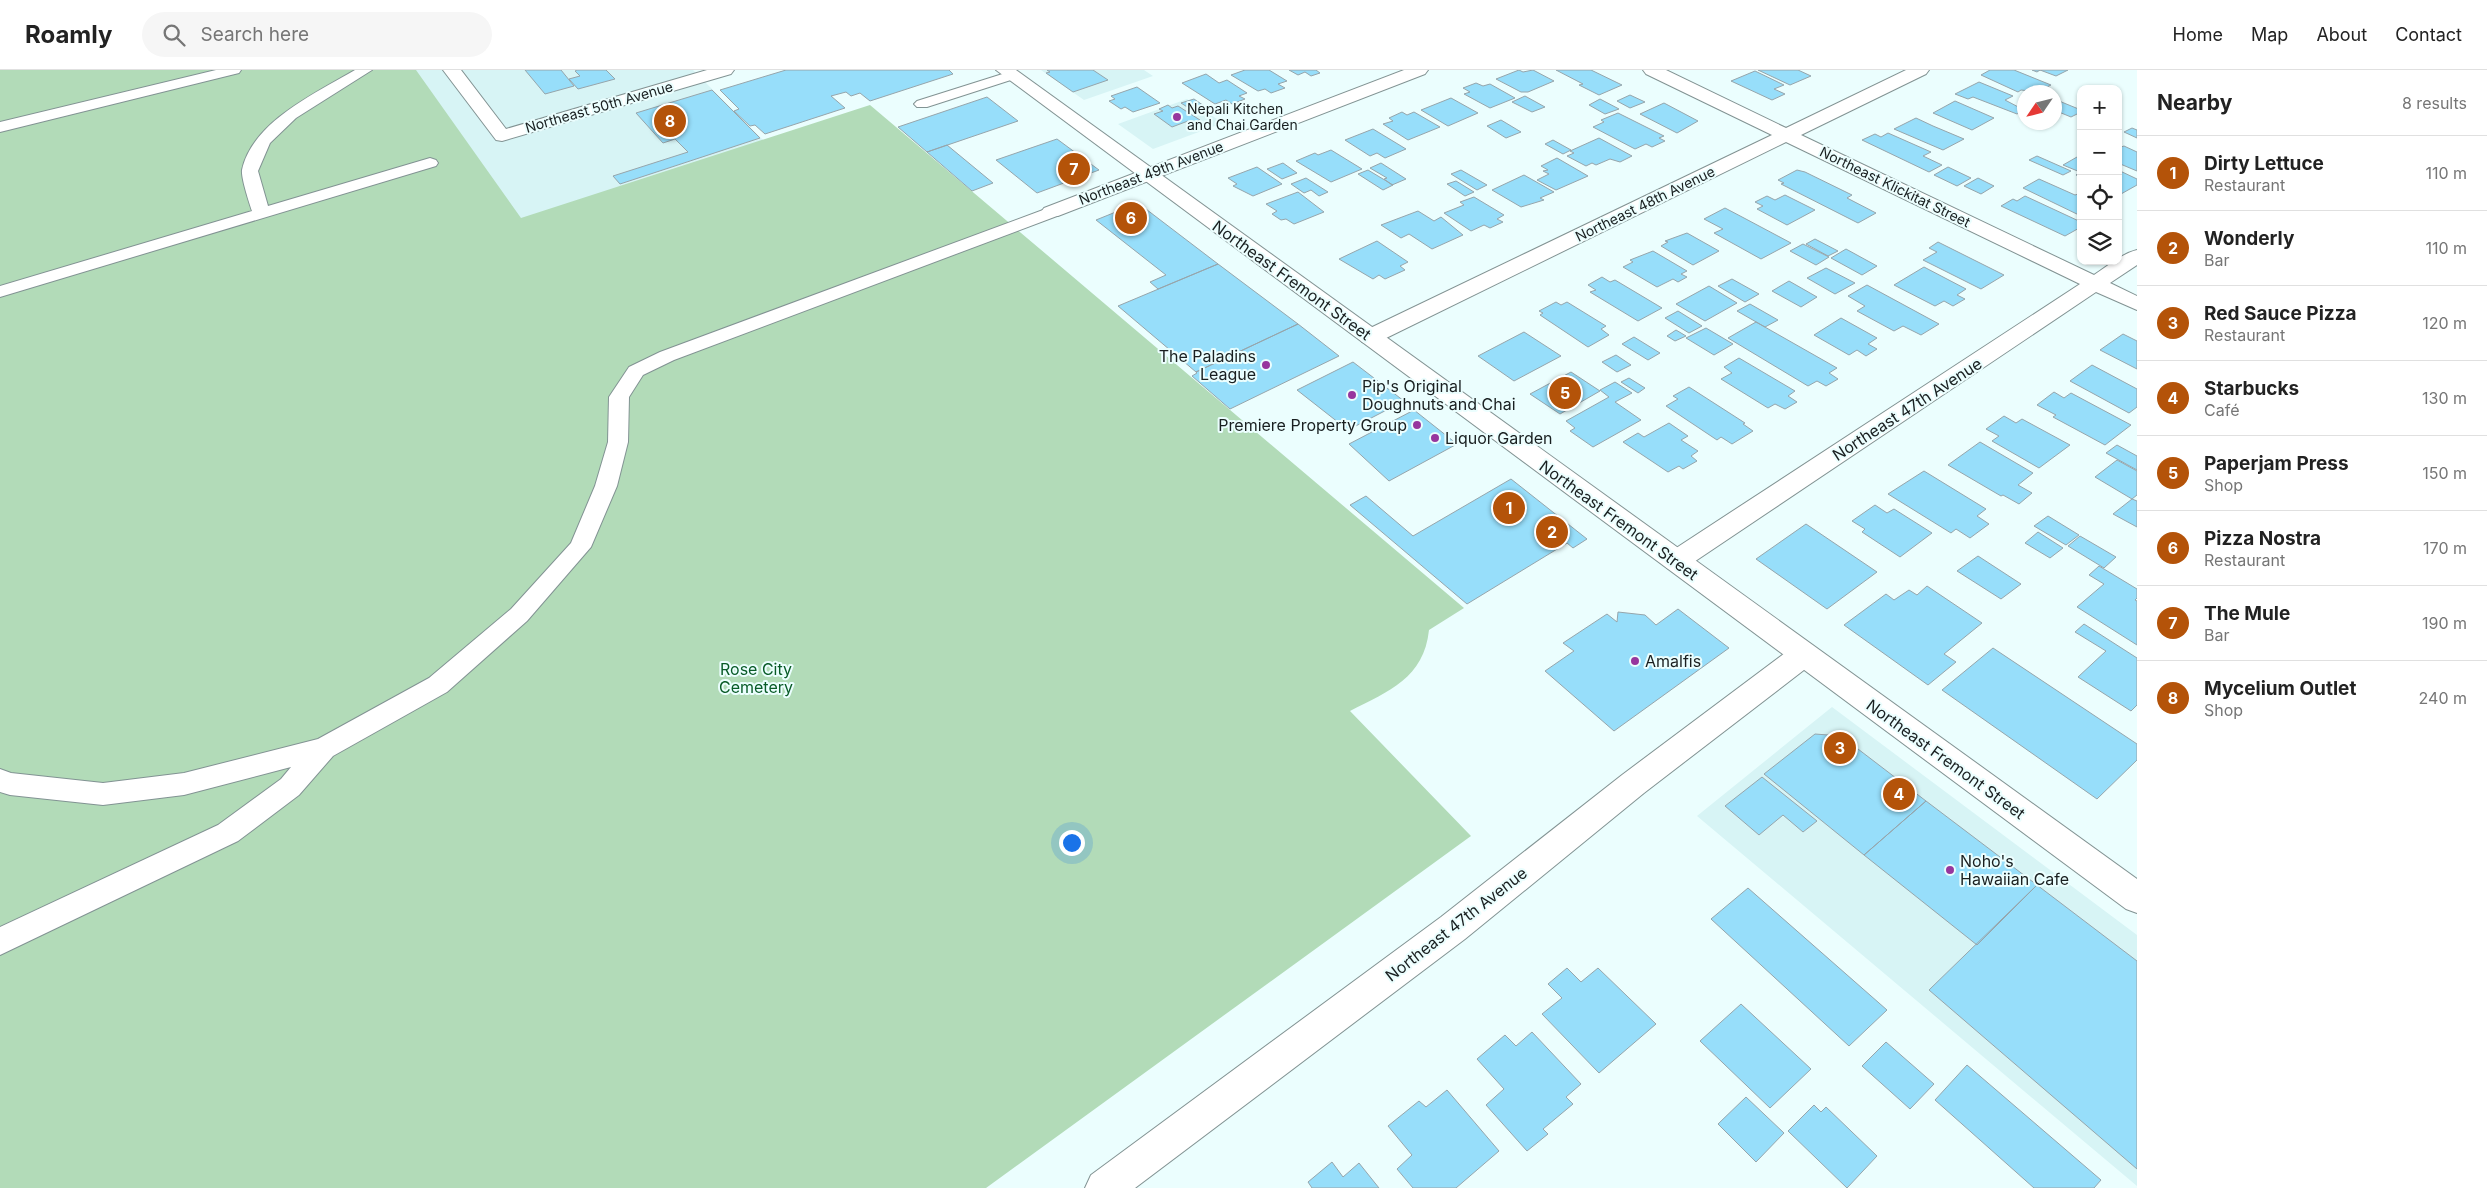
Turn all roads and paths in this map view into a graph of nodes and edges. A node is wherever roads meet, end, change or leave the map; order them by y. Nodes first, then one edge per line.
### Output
1 (234, 70) edge
2 (365, 70) edge
3 (452, 70) edge
4 (726, 70) edge
5 (1419, 70) edge
6 (1652, 70) edge
7 (1920, 70) edge
8 (1008, 73) edge
9 (922, 104) dead end
10 (0, 127) edge
11 (1787, 135) junction
12 (430, 163) dead end
13 (1148, 175) junction
14 (1051, 212) joint
15 (261, 214) junction
16 (2137, 256) edge
17 (2096, 284) junction
18 (0, 292) edge
19 (2137, 304) edge
20 (1370, 337) junction
21 (1676, 561) junction
22 (1803, 655) junction
23 (324, 748) junction
24 (0, 780) edge
25 (2133, 889) edge
26 (0, 941) edge
27 (1104, 1188) edge

1 - 10 lane
2 - 15 lane
3 - 4 street, Northeast 50th Avenue
5 - 13 street, Northeast 49th Avenue
6 - 11 street, Northeast Klickitat Street
7 - 11 street, Northeast 48th Avenue
8 - 9 lane
8 - 13 street, Northeast Fremont Street
11 - 17 street, Northeast Klickitat Street
11 - 20 street, Northeast 48th Avenue
12 - 15 lane
13 - 14 street, Northeast 49th Avenue
13 - 20 street, Northeast Fremont Street
14 - 23 lane
15 - 18 lane
16 - 17 street, Northeast 47th Avenue
17 - 19 street, Northeast Klickitat Street
17 - 21 street, Northeast 47th Avenue
20 - 21 street, Northeast Fremont Street
21 - 22 street, Northeast Fremont Street
22 - 25 street, Northeast Fremont Street
22 - 27 street, Northeast 47th Avenue
23 - 24 lane
23 - 26 lane

